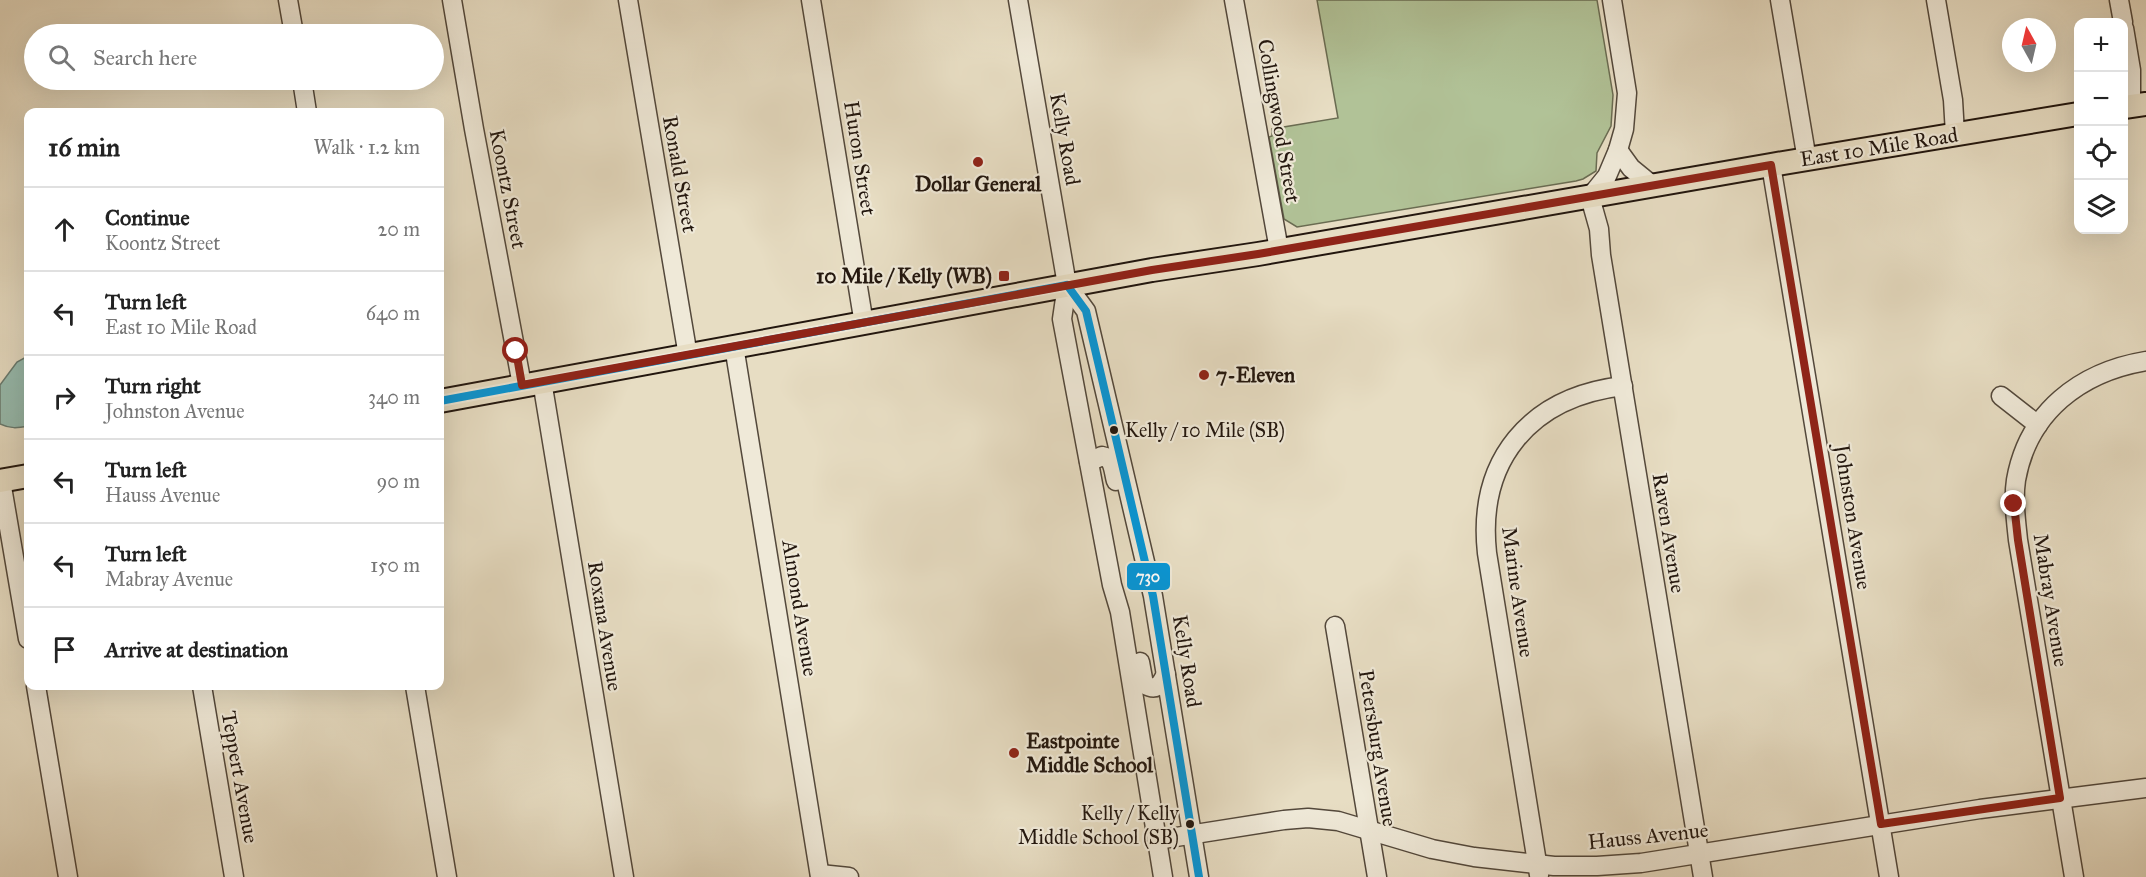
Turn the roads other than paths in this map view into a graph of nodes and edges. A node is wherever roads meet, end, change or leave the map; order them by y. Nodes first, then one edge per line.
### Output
1 (288, 0) edge
2 (452, 0) edge
3 (628, 0) edge
4 (811, 0) edge
5 (1018, 0) edge
6 (1234, 0) edge
7 (1612, 0) edge
8 (1780, 0) edge
9 (1936, 0) edge
10 (2119, 0) edge
11 (2122, 18) edge
12 (292, 24) edge
13 (2128, 52) edge
14 (304, 90) edge
15 (2133, 106) edge
16 (307, 108) edge
17 (2074, 115) edge
18 (1955, 134) junction
19 (1618, 150) junction
20 (1808, 160) junction
21 (1771, 165) junction
22 (1653, 186) junction
23 (1590, 197) junction
24 (1279, 250) junction
25 (1067, 285) junction
26 (864, 324) junction
27 (734, 346) junction
28 (688, 356) junction
29 (2146, 361) edge
30 (532, 383) junction
31 (1623, 386) junction
32 (2001, 396) dead end
33 (444, 400) edge
34 (2038, 425) junction
35 (1089, 462) junction
36 (24, 477) edge
37 (1, 481) edge
38 (1145, 555) junction
39 (1120, 612) junction
40 (24, 616) edge
41 (1335, 626) dead end
42 (1166, 674) junction
43 (37, 690) edge
44 (203, 690) edge
45 (416, 690) edge
46 (2146, 788) edge
47 (2060, 798) junction
48 (1881, 824) junction
49 (1369, 830) junction
50 (1192, 834) junction
51 (1157, 840) junction
52 (1699, 855) junction
53 (1539, 871) edge
54 (820, 875) edge
55 (68, 877) edge
56 (234, 877) edge
57 (447, 877) edge
58 (624, 877) edge
59 (849, 877) edge
60 (1164, 877) edge
61 (1199, 877) edge
62 (1377, 877) edge
63 (1703, 877) edge
64 (1889, 877) edge
65 (2074, 877) edge

1 - 12 street
2 - 30 street, Koontz Street
3 - 28 street, Ronald Street
4 - 26 street, Huron Street
5 - 25 street, Kelly Road
6 - 24 street, Collingwood Street
7 - 19 street
8 - 20 street
9 - 18 street
10 - 11 street
13 - 15 street
14 - 16 street
17 - 18 main road, East 10 Mile Road
18 - 20 main road, East 10 Mile Road
19 - 22 street
19 - 23 street
20 - 21 main road, East 10 Mile Road
21 - 22 main road, East 10 Mile Road
21 - 48 street, Johnston Avenue
22 - 23 main road, East 10 Mile Road
23 - 24 main road, East 10 Mile Road
23 - 31 street, Raven Avenue
24 - 25 main road, East 10 Mile Road
25 - 26 main road, East 10 Mile Road
25 - 35 street, Kelly Road
25 - 38 street, Kelly Road
26 - 27 main road, East 10 Mile Road
27 - 28 main road, East 10 Mile Road
27 - 54 street, Almond Avenue
28 - 30 main road, East 10 Mile Road
29 - 34 street, Mabray Avenue
30 - 33 main road, East 10 Mile Road
30 - 58 street, Roxana Avenue
31 - 52 street, Raven Avenue
31 - 53 street, Marine Avenue
32 - 34 street
34 - 47 street, Mabray Avenue
35 - 38 street
35 - 39 street, Kelly Road
36 - 37 main road
37 - 40 street
38 - 42 street, Kelly Road
39 - 42 street
39 - 51 street, Kelly Road
41 - 49 street, Petersburg Avenue
42 - 50 street, Kelly Road
43 - 55 street
44 - 56 street, Teppert Avenue
45 - 57 street
46 - 47 street, Hauss Avenue
47 - 48 street, Hauss Avenue
47 - 65 street, Mabray Avenue
48 - 52 street, Hauss Avenue
48 - 64 street, Johnston Avenue
49 - 50 street, Hauss Avenue
49 - 53 street, Hauss Avenue
49 - 62 street, Petersburg Avenue
50 - 51 street, Hauss Avenue
50 - 61 street, Kelly Road
51 - 60 street, Kelly Road
52 - 53 street, Hauss Avenue
52 - 63 street, Raven Avenue
54 - 59 street

